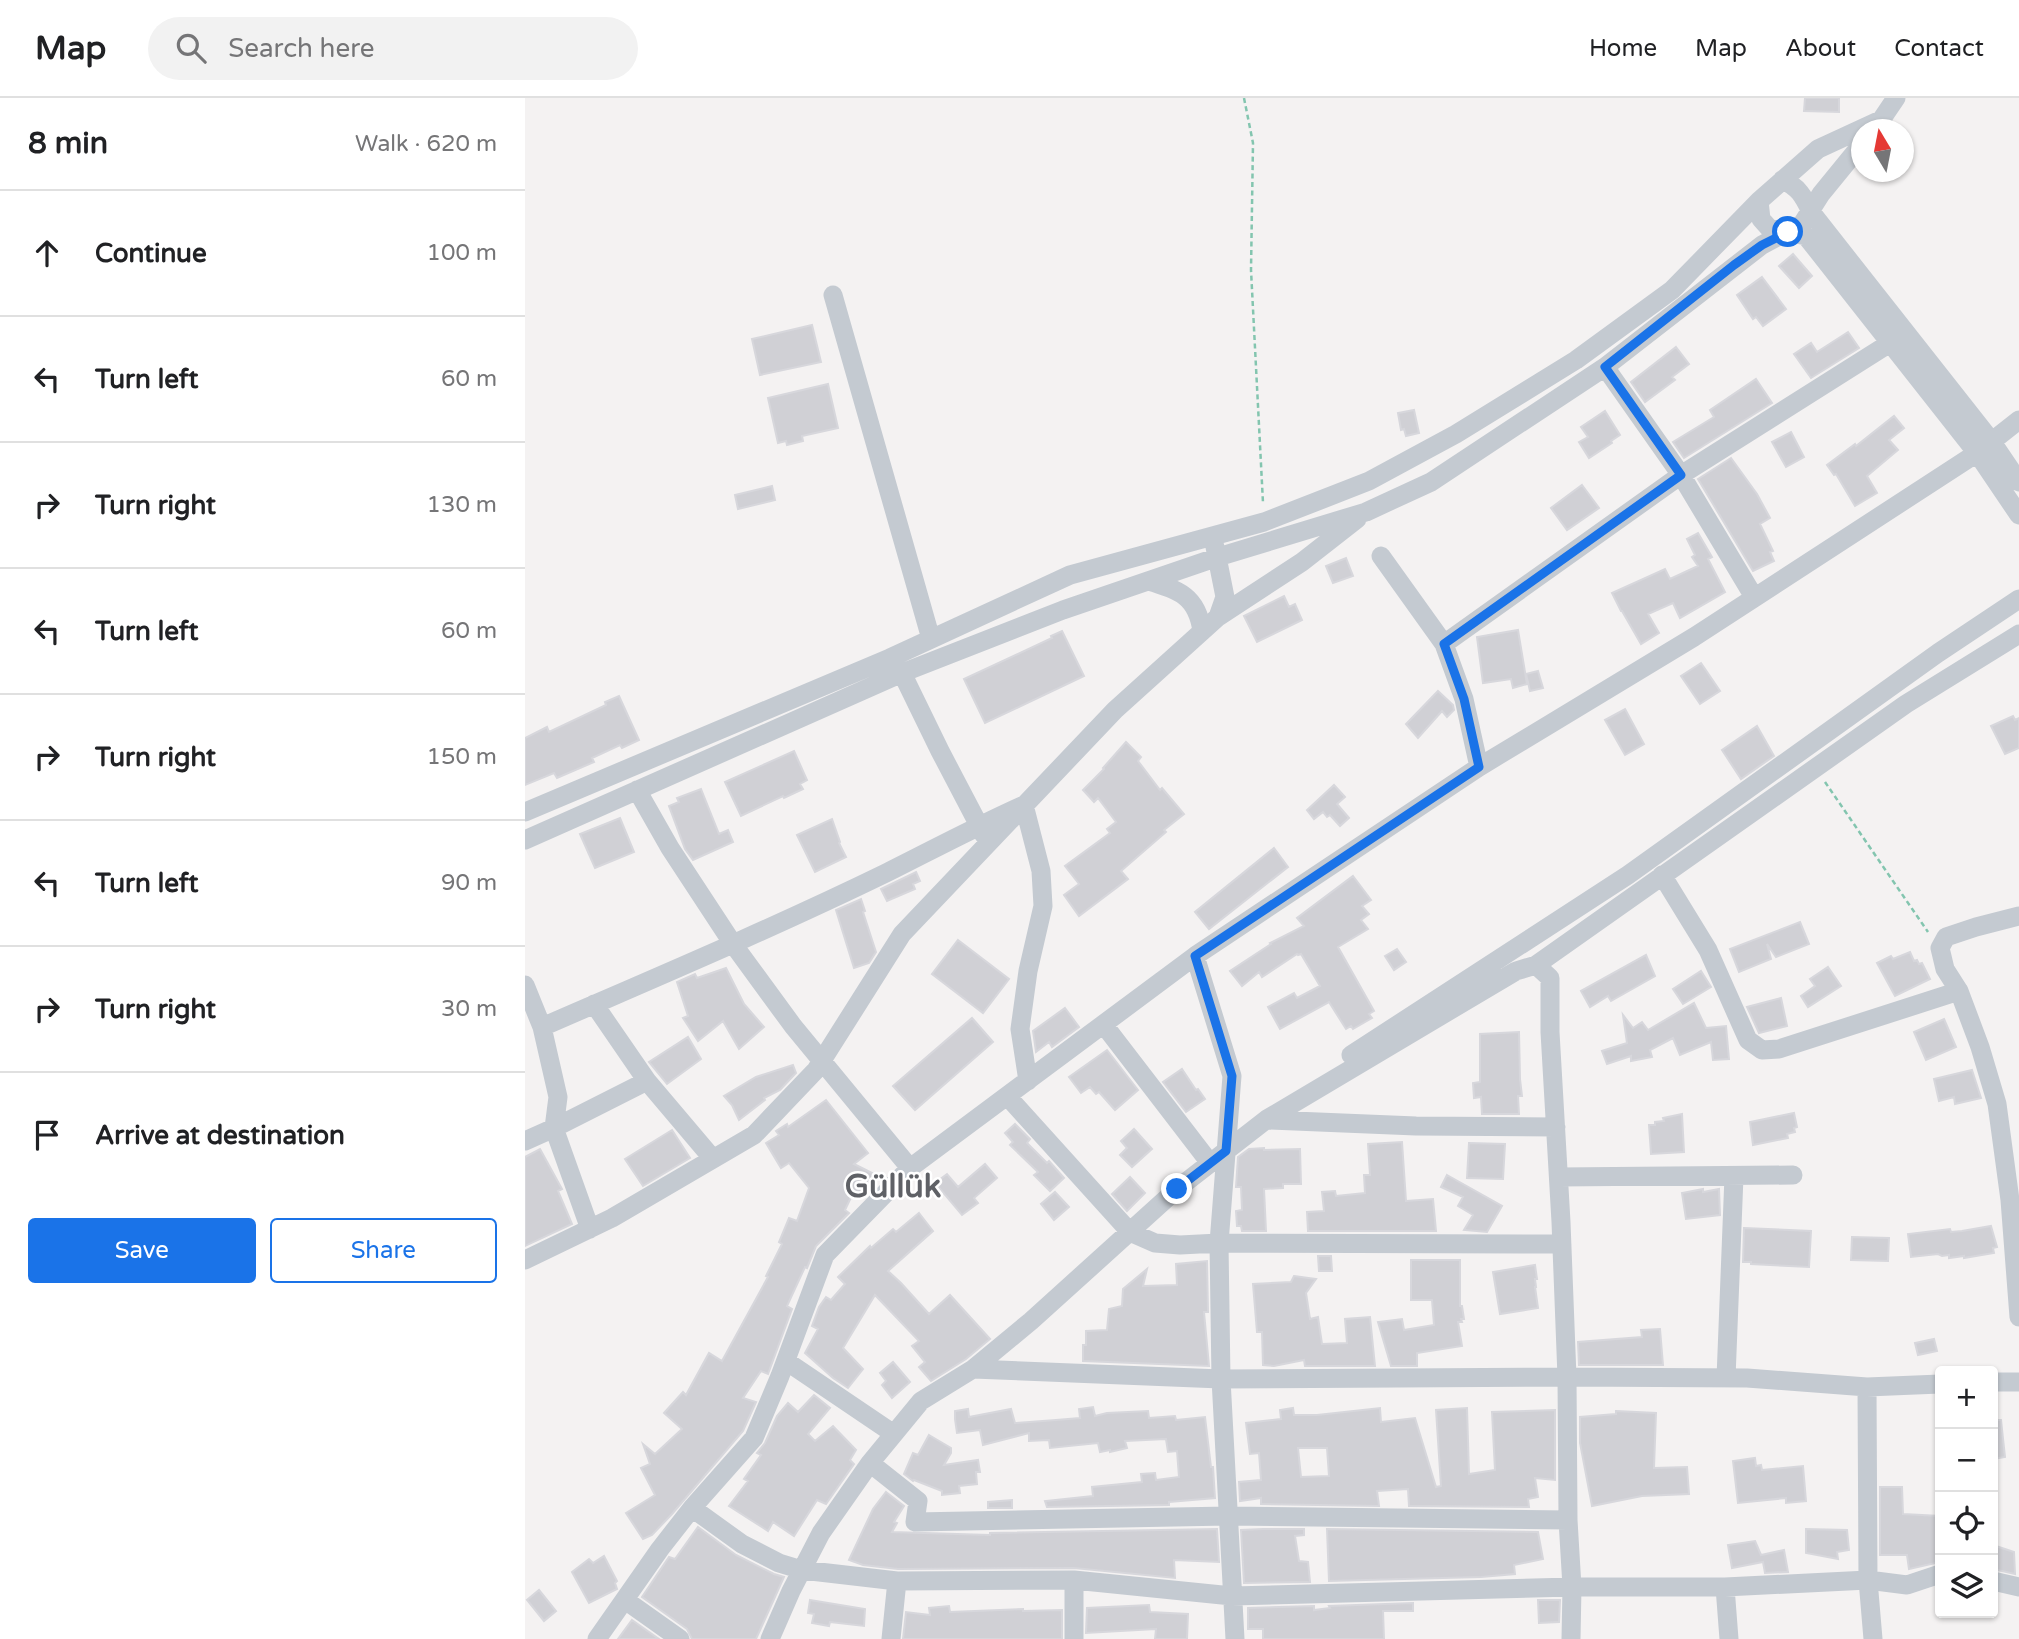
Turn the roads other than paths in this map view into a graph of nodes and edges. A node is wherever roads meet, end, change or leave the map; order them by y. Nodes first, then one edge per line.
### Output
1 (1896, 98) edge
2 (1881, 119) edge
3 (1851, 135) edge
4 (1851, 157) edge
5 (1782, 180) junction
6 (1759, 201) junction
7 (1811, 212) junction
8 (1788, 232) junction
9 (833, 295) dead end
10 (1890, 343) junction
11 (1605, 367) junction
12 (2019, 421) edge
13 (1985, 448) junction
14 (1681, 475) junction
15 (2019, 482) edge
16 (1366, 512) junction
17 (2019, 515) edge
18 (1206, 538) junction
19 (1381, 556) dead end
20 (1212, 560) junction
21 (1148, 581) junction
22 (1754, 597) junction
23 (2019, 599) edge
24 (1218, 617) junction
25 (1202, 631) junction
26 (2019, 634) edge
27 (931, 639) junction
28 (1444, 644) junction
29 (902, 673) junction
30 (1479, 767) junction
31 (637, 790) junction
32 (1024, 805) junction
33 (525, 812) edge
34 (980, 825) junction
35 (525, 840) edge
36 (987, 844) junction
37 (1662, 875) junction
38 (2019, 916) edge
39 (733, 944) junction
40 (1195, 956) junction
41 (1536, 965) junction
42 (525, 985) edge
43 (1959, 990) junction
44 (594, 1004) junction
45 (1104, 1025) junction
46 (542, 1027) junction
47 (822, 1060) junction
48 (646, 1081) junction
49 (1028, 1081) junction
50 (1007, 1096) junction
51 (1267, 1119) junction
52 (1556, 1127) junction
53 (554, 1128) junction
54 (525, 1141) edge
55 (1226, 1151) junction
56 (713, 1159) junction
57 (1210, 1163) junction
58 (909, 1168) junction
59 (1793, 1175) dead end
60 (1734, 1176) junction
61 (1559, 1177) junction
62 (590, 1229) junction
63 (1130, 1232) junction
64 (1219, 1243) junction
65 (1562, 1244) junction
66 (525, 1260) edge
67 (2019, 1317) edge
68 (786, 1362) junction
69 (974, 1368) junction
70 (1567, 1377) junction
71 (1726, 1378) junction
72 (1221, 1379) junction
73 (1998, 1382) edge
74 (2019, 1382) edge
75 (1935, 1384) edge
76 (1867, 1387) junction
77 (894, 1434) junction
78 (870, 1463) junction
79 (692, 1508) junction
80 (1228, 1516) junction
81 (1568, 1520) junction
82 (802, 1570) junction
83 (1935, 1576) edge
84 (1074, 1580) junction
85 (1868, 1580) junction
86 (897, 1581) junction
87 (1998, 1581) edge
88 (1571, 1587) junction
89 (1725, 1587) junction
90 (2019, 1587) edge
91 (1232, 1596) junction
92 (625, 1600) junction
93 (597, 1639) edge
94 (680, 1639) edge
95 (770, 1639) edge
96 (891, 1639) edge
97 (1074, 1639) edge
98 (1235, 1639) edge
99 (1571, 1639) edge
100 (1729, 1639) edge
101 (1873, 1639) edge

1 - 2 street
3 - 5 street
4 - 7 street
5 - 6 street
5 - 7 street
6 - 8 street
6 - 18 street
7 - 8 street
7 - 13 street
8 - 10 street
8 - 11 street
9 - 27 street
10 - 13 street
10 - 14 street
11 - 14 street
11 - 16 street
12 - 13 street
13 - 15 street
13 - 17 street
13 - 22 street
14 - 22 street
14 - 28 street
16 - 20 street
16 - 24 street
18 - 20 street
18 - 27 street
19 - 28 street
20 - 21 street
20 - 24 street
21 - 25 street
21 - 29 street
22 - 30 street
23 - 51 street
24 - 25 street
25 - 32 street
26 - 37 street
27 - 33 street
28 - 30 street
29 - 31 street
29 - 34 street
30 - 40 street
31 - 35 street
31 - 39 street
32 - 34 street
32 - 36 street
32 - 49 street
34 - 36 street
34 - 39 street
36 - 47 street
37 - 41 street
37 - 43 street
38 - 43 street
39 - 44 street
39 - 47 street
40 - 45 street
40 - 55 street
41 - 51 street
41 - 52 street
42 - 46 street
43 - 67 street
44 - 46 street
44 - 48 street
45 - 49 street
45 - 57 street
46 - 53 street
47 - 56 street
47 - 58 street
48 - 53 street
48 - 56 street
49 - 50 street
50 - 58 street
50 - 63 street
51 - 52 street
51 - 55 street
52 - 61 street
53 - 54 street
53 - 62 street
55 - 57 street
55 - 64 street
56 - 62 street
57 - 63 street
58 - 68 street
59 - 60 street
60 - 61 street
60 - 71 street
61 - 65 street
62 - 66 street
63 - 64 street
63 - 69 street
64 - 65 street
64 - 72 street
65 - 70 street
68 - 77 street
68 - 79 street
69 - 72 street
69 - 77 street
70 - 71 street
70 - 72 street
70 - 81 street
71 - 76 street
72 - 80 street
73 - 74 street
75 - 76 street
76 - 85 street
77 - 78 street
78 - 80 street
78 - 82 street
79 - 82 street
79 - 92 street
80 - 81 street
80 - 91 street
81 - 88 street
82 - 86 street
82 - 95 street
83 - 85 street
84 - 86 street
84 - 91 street
84 - 97 street
85 - 89 street
85 - 101 street
86 - 96 street
87 - 90 street
88 - 89 street
88 - 91 street
88 - 99 street
89 - 100 street
91 - 98 street
92 - 93 street
92 - 94 street

